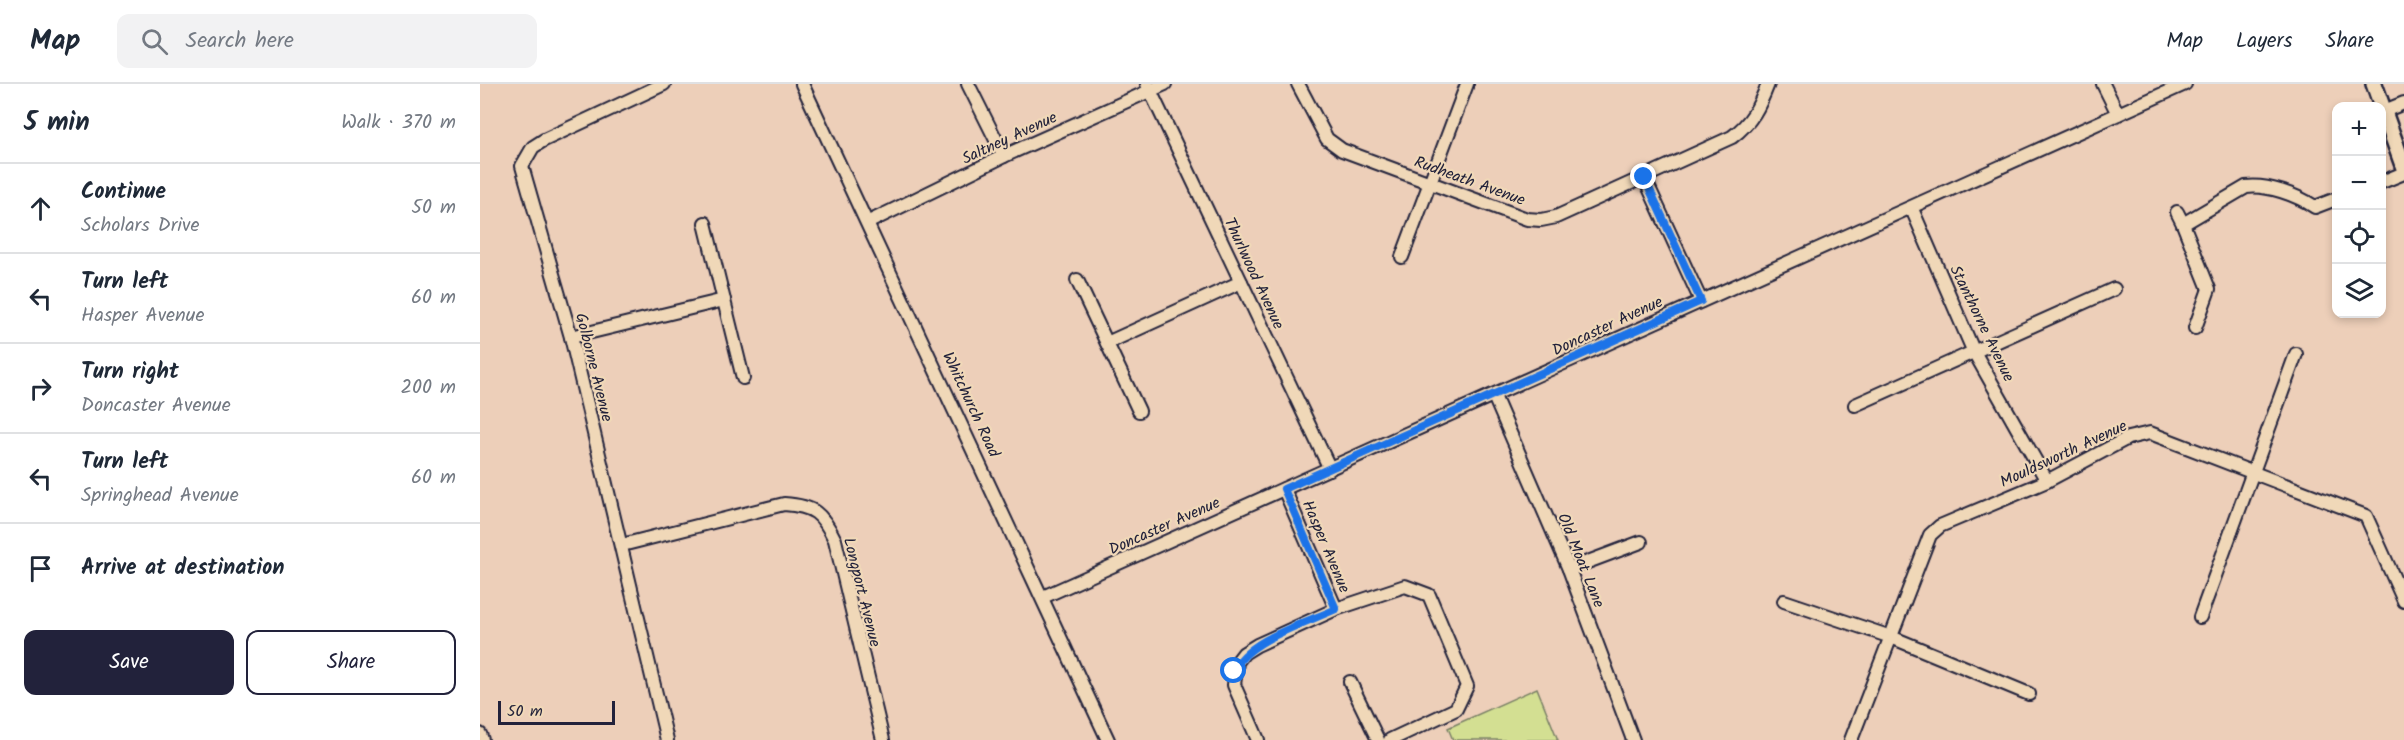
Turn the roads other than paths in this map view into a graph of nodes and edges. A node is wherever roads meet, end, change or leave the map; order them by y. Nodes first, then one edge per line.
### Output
1 (664, 84) edge
2 (802, 84) edge
3 (968, 84) edge
4 (1165, 84) edge
5 (1298, 84) edge
6 (1467, 84) edge
7 (1768, 84) edge
8 (2103, 84) edge
9 (2185, 84) edge
10 (2374, 84) edge
11 (1149, 87) edge
12 (2381, 102) edge
13 (2404, 103) edge
14 (2386, 110) edge
15 (2118, 114) junction
16 (2386, 117) edge
17 (1004, 156) junction
18 (2404, 168) edge
19 (2404, 173) edge
20 (1644, 177) junction
21 (2386, 180) edge
22 (1431, 184) junction
23 (2332, 201) edge
24 (1912, 209) junction
25 (2177, 212) dead end
26 (869, 222) junction
27 (705, 223) dead end
28 (2183, 224) junction
29 (1402, 257) dead end
30 (1077, 280) dead end
31 (1241, 282) junction
32 (2114, 289) dead end
33 (724, 300) junction
34 (1701, 301) junction
35 (2195, 328) dead end
36 (571, 337) junction
37 (1107, 344) junction
38 (1974, 350) junction
39 (2296, 354) dead end
40 (743, 378) dead end
41 (1494, 396) junction
42 (1855, 405) dead end
43 (1139, 411) dead end
44 (1330, 469) junction
45 (2252, 473) junction
46 (2047, 481) junction
47 (1284, 489) junction
48 (1641, 542) dead end
49 (622, 545) junction
50 (1569, 569) junction
51 (1043, 597) junction
52 (1784, 601) dead end
53 (2404, 601) edge
54 (1336, 609) junction
55 (2200, 617) dead end
56 (1891, 637) junction
57 (1350, 682) dead end
58 (2030, 694) dead end
59 (480, 734) edge
60 (482, 740) edge
61 (667, 740) edge
62 (883, 740) edge
63 (1108, 740) edge
64 (1258, 740) edge
65 (1378, 740) edge
66 (1390, 740) edge
67 (1633, 740) edge
68 (1851, 740) edge

1 - 36 street, Golborne Avenue
2 - 26 street, Whitchurch Road
3 - 17 street
4 - 11 street, Saltney Avenue
5 - 22 street, Rudheath Avenue
6 - 22 street
7 - 20 street, Rudheath Avenue
8 - 15 street
9 - 15 street, Doncaster Avenue
10 - 12 street
11 - 17 street, Saltney Avenue
11 - 31 street, Thurlwood Avenue
13 - 14 street
15 - 24 street, Doncaster Avenue
16 - 18 street
17 - 26 street, Saltney Avenue
19 - 21 street
20 - 22 street, Rudheath Avenue
20 - 34 street
22 - 29 street
23 - 28 street
24 - 34 street, Doncaster Avenue
24 - 38 street, Stanthorne Avenue
25 - 28 street
26 - 51 street, Whitchurch Road
27 - 33 street
28 - 35 street
30 - 37 street
31 - 37 street
31 - 44 street, Thurlwood Avenue
32 - 38 street
33 - 36 street
33 - 40 street
34 - 41 street, Doncaster Avenue
36 - 49 street, Golborne Avenue
37 - 43 street
38 - 42 street
38 - 46 street, Stanthorne Avenue
39 - 45 street
41 - 44 street, Doncaster Avenue
41 - 50 street, Old Moat Lane
44 - 47 street, Doncaster Avenue
45 - 46 street, Mouldsworth Avenue
45 - 53 street, Mouldsworth Avenue
45 - 55 street
46 - 56 street, Mouldsworth Avenue
47 - 51 street, Doncaster Avenue
47 - 54 street, Hasper Avenue
48 - 50 street
49 - 61 street, Golborne Avenue
49 - 62 street, Longport Avenue
50 - 67 street, Old Moat Lane
51 - 63 street, Whitchurch Road
52 - 56 street
54 - 64 street
54 - 66 street, Hasper Avenue
56 - 58 street
56 - 68 street, Mouldsworth Avenue
57 - 65 street
59 - 60 street

